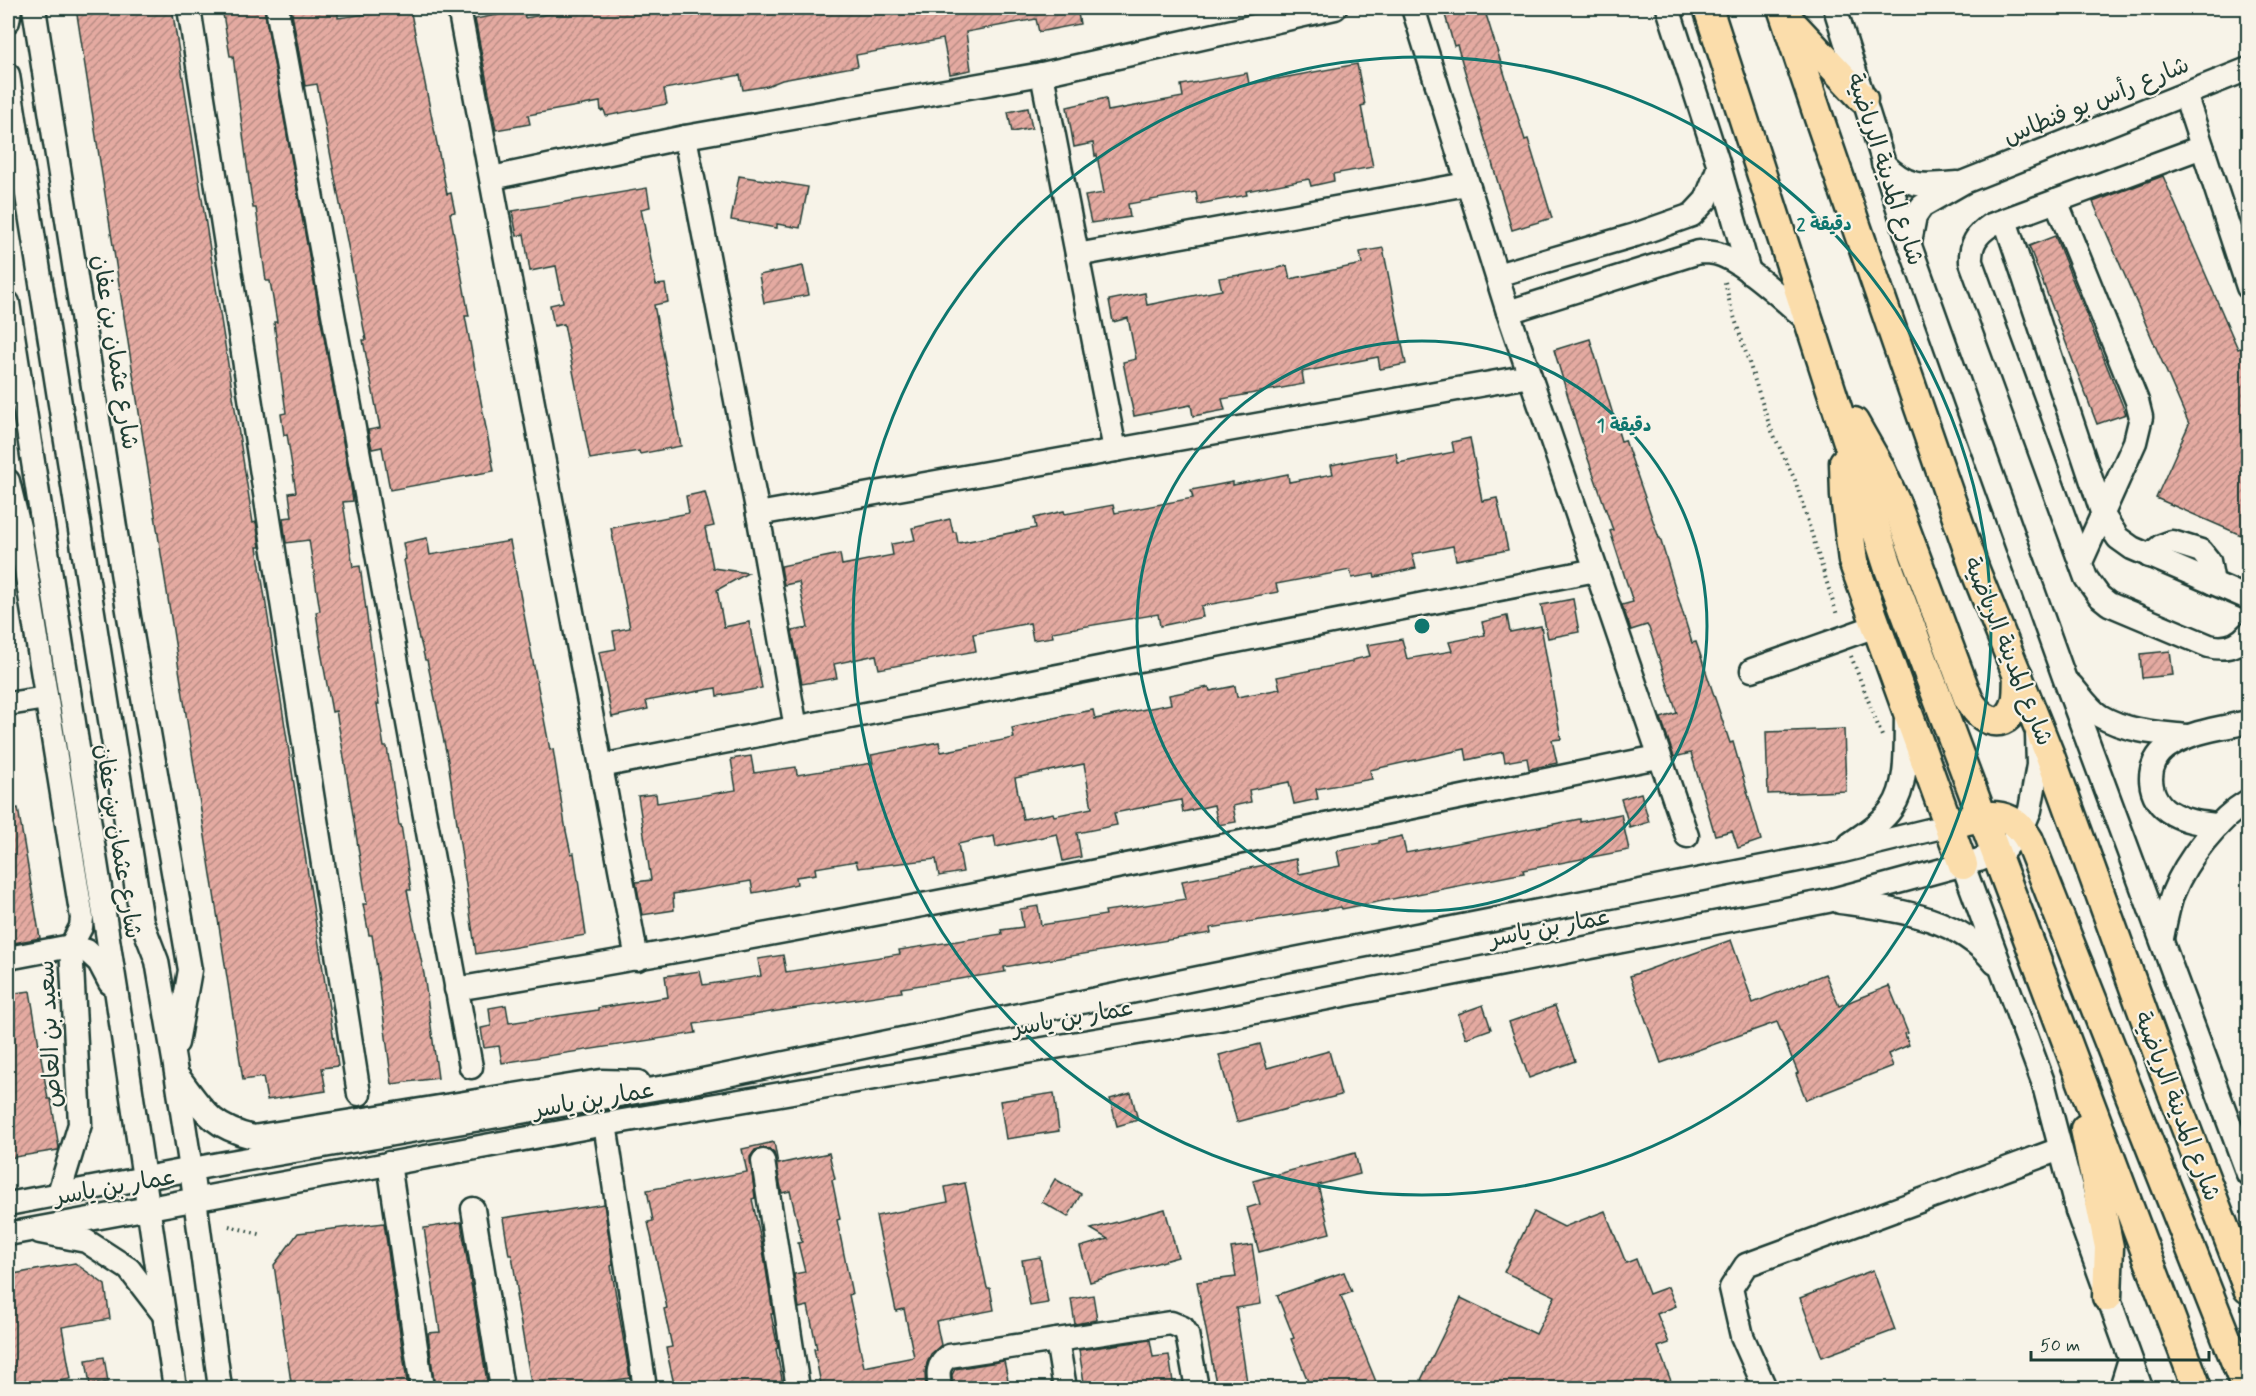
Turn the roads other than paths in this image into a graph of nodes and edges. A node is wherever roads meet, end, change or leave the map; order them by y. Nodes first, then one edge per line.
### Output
1 (10, 8) edge
2 (34, 8) edge
3 (189, 8) edge
4 (277, 8) edge
5 (459, 8) edge
6 (1335, 8) edge
7 (1413, 8) edge
8 (1668, 8) edge
9 (1708, 8) edge
10 (1835, 8) edge
11 (1784, 12) edge
12 (8, 21) edge
13 (2248, 69) edge
14 (1042, 74) junction
15 (8, 75) edge
16 (2185, 94) junction
17 (1863, 99) junction
18 (685, 137) junction
19 (2202, 147) junction
20 (1883, 162) junction
21 (1719, 166) junction
22 (492, 178) junction
23 (1964, 182) junction
24 (1467, 184) junction
25 (2056, 201) junction
26 (2005, 220) junction
27 (1909, 243) junction
28 (1077, 255) junction
29 (1749, 273) junction
30 (1497, 275) junction
31 (2248, 287) edge
32 (8, 303) edge
33 (1508, 312) junction
34 (1808, 321) junction
35 (1825, 374) junction
36 (1530, 375) junction
37 (16, 416) edge
38 (1844, 427) junction
39 (1114, 450) junction
40 (8, 481) edge
41 (38, 495) junction
42 (758, 514) junction
43 (2103, 515) junction
44 (19, 527) junction
45 (2081, 562) junction
46 (1596, 570) junction
47 (2248, 598) edge
48 (1876, 626) junction
49 (2248, 633) edge
50 (1752, 670) dead end
51 (2018, 675) junction
52 (2064, 677) junction
53 (46, 698) junction
54 (8, 704) edge
55 (1906, 706) junction
56 (2036, 720) junction
57 (2248, 722) edge
58 (796, 728) junction
59 (2188, 736) junction
60 (1658, 757) junction
61 (601, 766) junction
62 (2248, 801) edge
63 (1982, 816) junction
64 (1950, 825) junction
65 (2217, 825) junction
66 (2022, 829) junction
67 (1687, 836) dead end
68 (1839, 852) junction
69 (1997, 854) junction
70 (95, 865) junction
71 (1964, 865) junction
72 (80, 894) junction
73 (1828, 901) junction
74 (2162, 938) junction
75 (71, 946) junction
76 (8, 958) edge
77 (637, 959) junction
78 (2003, 974) junction
79 (456, 989) junction
80 (117, 996) junction
81 (2071, 1056) junction
82 (175, 1066) junction
83 (471, 1067) dead end
84 (688, 1083) junction
85 (360, 1094) dead end
86 (605, 1124) junction
87 (2060, 1149) junction
88 (763, 1161) dead end
89 (389, 1163) junction
90 (2199, 1164) junction
91 (191, 1169) junction
92 (2248, 1174) edge
93 (144, 1179) junction
94 (60, 1193) junction
95 (195, 1199) junction
96 (8, 1204) edge
97 (147, 1207) junction
98 (473, 1209) dead end
99 (17, 1232) edge
100 (2248, 1241) edge
101 (2248, 1289) edge
102 (2107, 1297) junction
103 (164, 1314) junction
104 (1057, 1340) junction
105 (2130, 1359) junction
106 (175, 1389) edge
107 (220, 1389) edge
108 (422, 1389) edge
109 (502, 1389) edge
110 (645, 1389) edge
111 (798, 1389) edge
112 (940, 1389) edge
113 (1065, 1389) edge
114 (1197, 1389) edge
115 (1766, 1389) edge
116 (2121, 1389) edge
117 (2141, 1389) edge
118 (2197, 1389) edge
119 (2246, 1389) edge

1 - 12 street
2 - 82 street, شارع عثمان بن عفان
3 - 85 street
4 - 79 street
5 - 22 street
6 - 14 street
7 - 24 street
8 - 21 street
9 - 34 main road
10 - 17 street, شارع المدينة الرياضية
11 - 17 main road
11 - 51 main road, شارع المدينة الرياضية
13 - 16 street, شارع رأس بو فنطاس
14 - 18 street
14 - 28 street
15 - 82 street, شارع عثمان بن عفان
16 - 19 street
16 - 23 street, شارع رأس بو فنطاس
17 - 20 street, شارع المدينة الرياضية
18 - 22 street
18 - 42 street
19 - 25 street
19 - 31 street
20 - 23 street, شارع رأس بو فنطاس
20 - 27 street, شارع المدينة الرياضية
21 - 29 street
21 - 30 street
22 - 61 street
23 - 27 street, شارع رأس بو فنطاس
24 - 28 street
24 - 30 street
25 - 26 street
25 - 43 street
26 - 43 street
26 - 45 street
27 - 52 street, شارع المدينة الرياضية
28 - 39 street
29 - 33 street
29 - 34 street
30 - 33 street
32 - 37 street, شارع عثمان بن عفان
33 - 36 street
34 - 35 main road
35 - 38 main road
35 - 51 main road
36 - 39 street
36 - 46 street
37 - 41 street, شارع عثمان بن عفان
38 - 48 main road
38 - 63 main road
39 - 42 street
40 - 44 street, سعيد بن العاص
41 - 44 street
41 - 70 street, شارع عثمان بن عفان
42 - 58 street
43 - 45 street
43 - 47 street
44 - 53 street, سعيد بن العاص
45 - 49 street
46 - 58 street
46 - 60 street
48 - 50 street
48 - 55 main road
51 - 56 main road, شارع المدينة الرياضية
52 - 59 street
52 - 74 street, شارع المدينة الرياضية
53 - 54 street
53 - 72 street, سعيد بن العاص
55 - 64 main road
55 - 68 street
56 - 66 street, عمار بن ياسر
56 - 90 main road, شارع المدينة الرياضية
57 - 59 street
58 - 61 street
59 - 65 street
60 - 67 street
60 - 77 street
61 - 77 street
62 - 65 street
63 - 64 main road
63 - 66 main road
63 - 69 main road
64 - 68 street, عمار بن ياسر
64 - 71 main road
65 - 74 street
66 - 69 street, عمار بن ياسر
66 - 119 main road
68 - 84 street, عمار بن ياسر
69 - 71 street, عمار بن ياسر
69 - 81 main road
70 - 72 street
70 - 80 street, شارع عثمان بن عفان
71 - 73 street, عمار بن ياسر
71 - 78 street
72 - 75 street, سعيد بن العاص
73 - 78 street
73 - 86 street, عمار بن ياسر
74 - 92 street, شارع المدينة الرياضية
75 - 76 street
75 - 80 street
75 - 94 street, سعيد بن العاص
77 - 79 street
78 - 87 street
79 - 83 street
80 - 93 street, شارع عثمان بن عفان
81 - 102 main road
81 - 118 main road
82 - 84 street
82 - 91 street, شارع عثمان بن عفان
84 - 91 street, عمار بن ياسر
86 - 89 street, عمار بن ياسر
86 - 110 street
87 - 102 street
87 - 115 street
88 - 111 street
89 - 95 street, عمار بن ياسر
89 - 108 street
90 - 100 main road
90 - 101 main road, شارع المدينة الرياضية
91 - 93 street, عمار بن ياسر
91 - 95 street, شارع عثمان بن عفان
93 - 94 street, عمار بن ياسر
93 - 97 street, شارع عثمان بن عفان
94 - 96 street, عمار بن ياسر
95 - 97 street, عمار بن ياسر
95 - 107 street, شارع عثمان بن عفان
97 - 99 street, عمار بن ياسر
97 - 103 street, شارع عثمان بن عفان
98 - 109 street
99 - 103 street
102 - 105 street
103 - 106 street, شارع عثمان بن عفان
104 - 112 street
104 - 113 street
104 - 114 street
105 - 116 street
105 - 117 street

